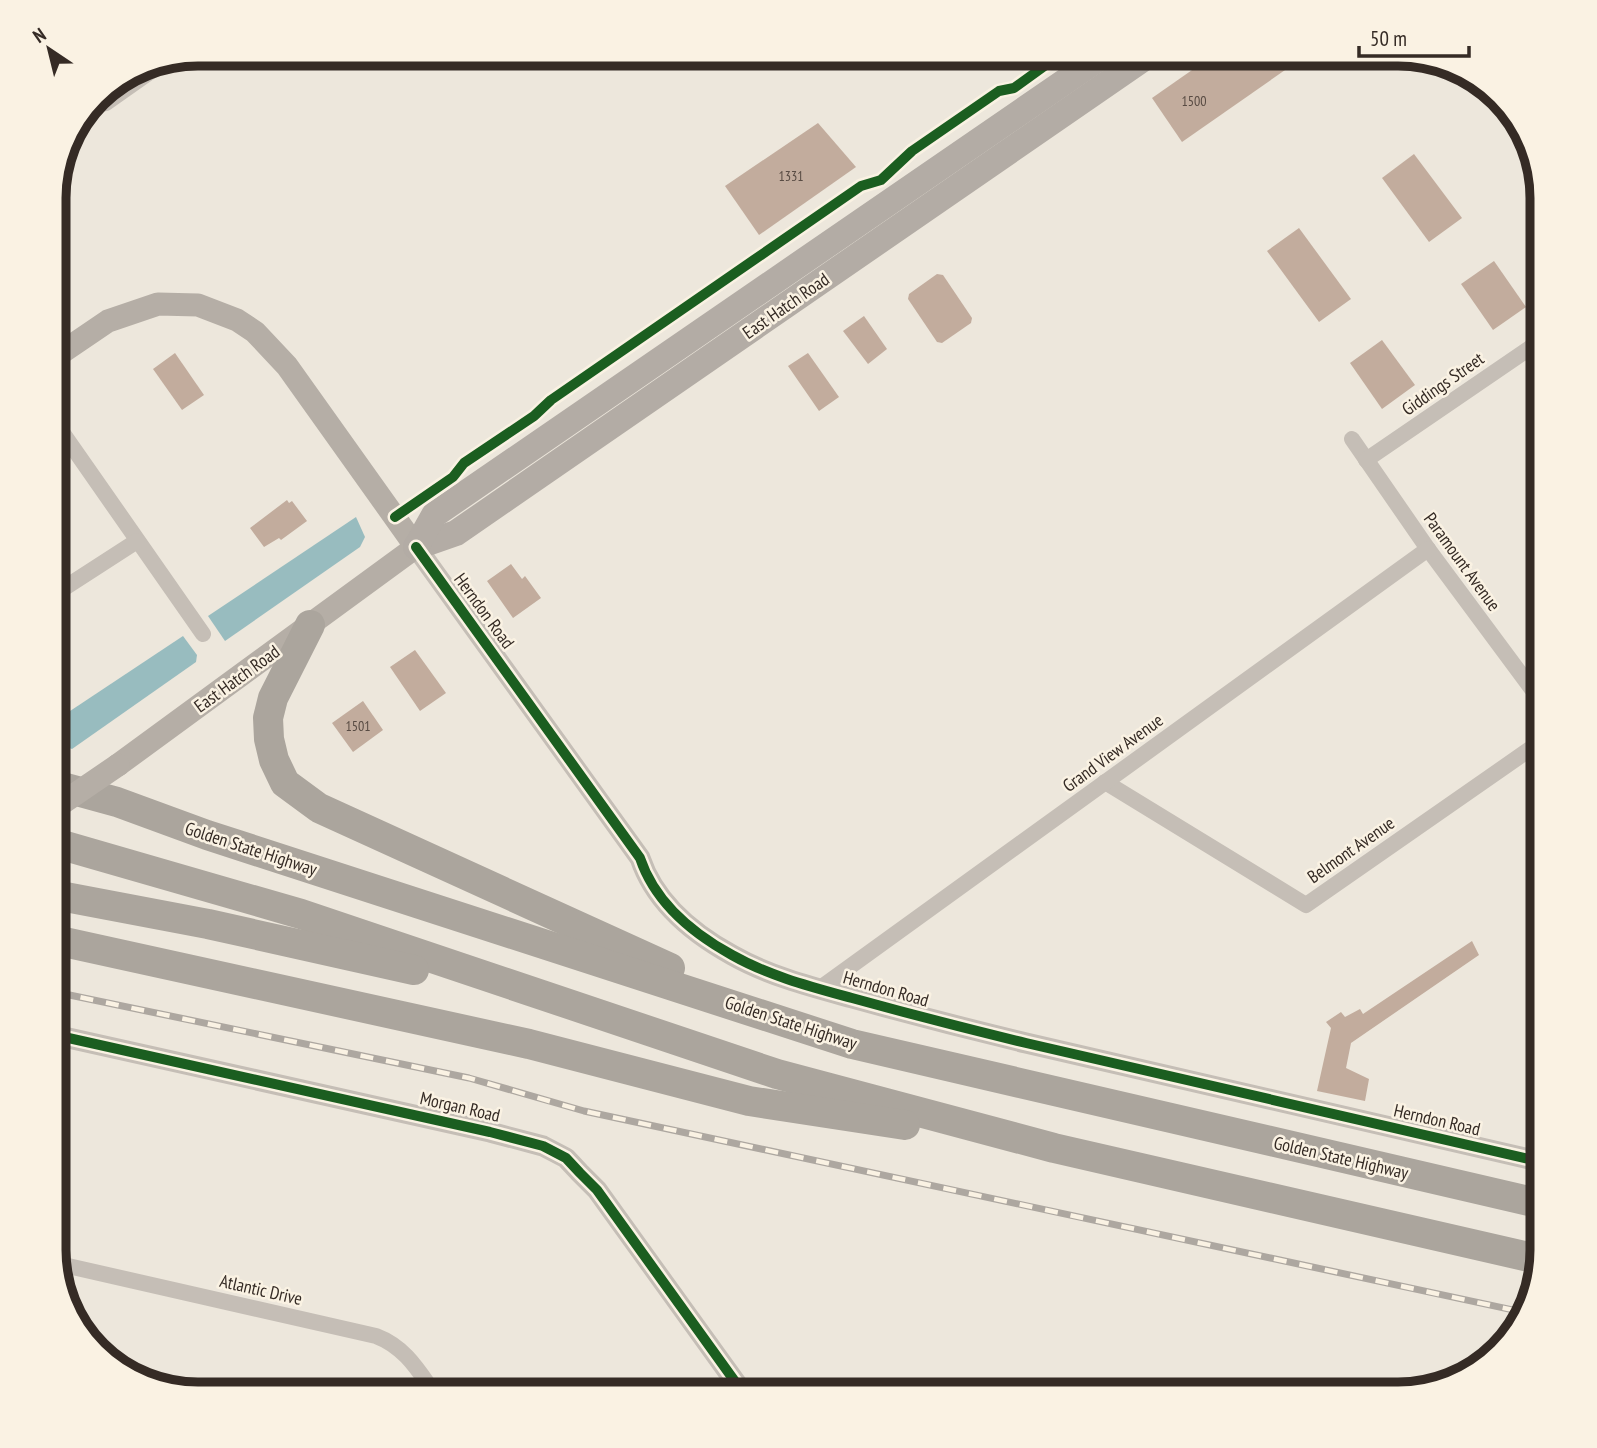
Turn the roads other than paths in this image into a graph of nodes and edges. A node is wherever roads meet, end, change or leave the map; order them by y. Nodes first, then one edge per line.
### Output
1 (1088, 66) edge
2 (1133, 66) edge
3 (138, 81) edge
4 (109, 101) edge
5 (1530, 347) edge
6 (67, 349) edge
7 (67, 439) edge
8 (1352, 439) dead end
9 (1366, 460) junction
10 (137, 541) junction
11 (416, 547) junction
12 (1428, 549) junction
13 (67, 586) edge
14 (310, 625) junction
15 (203, 634) dead end
16 (1530, 687) edge
17 (1530, 749) edge
18 (67, 780) edge
19 (1105, 782) junction
20 (67, 788) edge
21 (67, 800) edge
22 (117, 802) junction
23 (67, 846) edge
24 (67, 897) edge
25 (67, 943) edge
26 (819, 989) junction
27 (600, 1014) junction
28 (761, 1014) junction
29 (67, 1038) edge
30 (1054, 1148) junction
31 (1530, 1159) edge
32 (1530, 1201) edge
33 (1530, 1257) edge
34 (68, 1266) edge
35 (426, 1382) edge
36 (735, 1382) edge

1 - 11 main road, East Hatch Road
2 - 11 main road, East Hatch Road
3 - 4 street
5 - 9 street, Giddings Street
6 - 11 main road, Herndon Road
7 - 10 street
8 - 9 street, Paramount Avenue
9 - 12 street, Paramount Avenue
10 - 13 street
10 - 15 street
11 - 14 main road, East Hatch Road
11 - 26 street, Herndon Road
12 - 16 street, Paramount Avenue
12 - 19 street, Grand View Avenue
14 - 21 main road, East Hatch Road, bridge
14 - 28 highway
17 - 19 street, Belmont Avenue
18 - 22 highway
19 - 26 street, Grand View Avenue
20 - 22 highway, Golden State Highway
22 - 28 highway, Golden State Highway
23 - 27 highway
24 - 27 highway
25 - 30 highway
26 - 31 street, Herndon Road
27 - 30 highway
28 - 32 highway, Golden State Highway
29 - 36 street, Morgan Road
30 - 33 highway
34 - 35 street, Atlantic Drive

